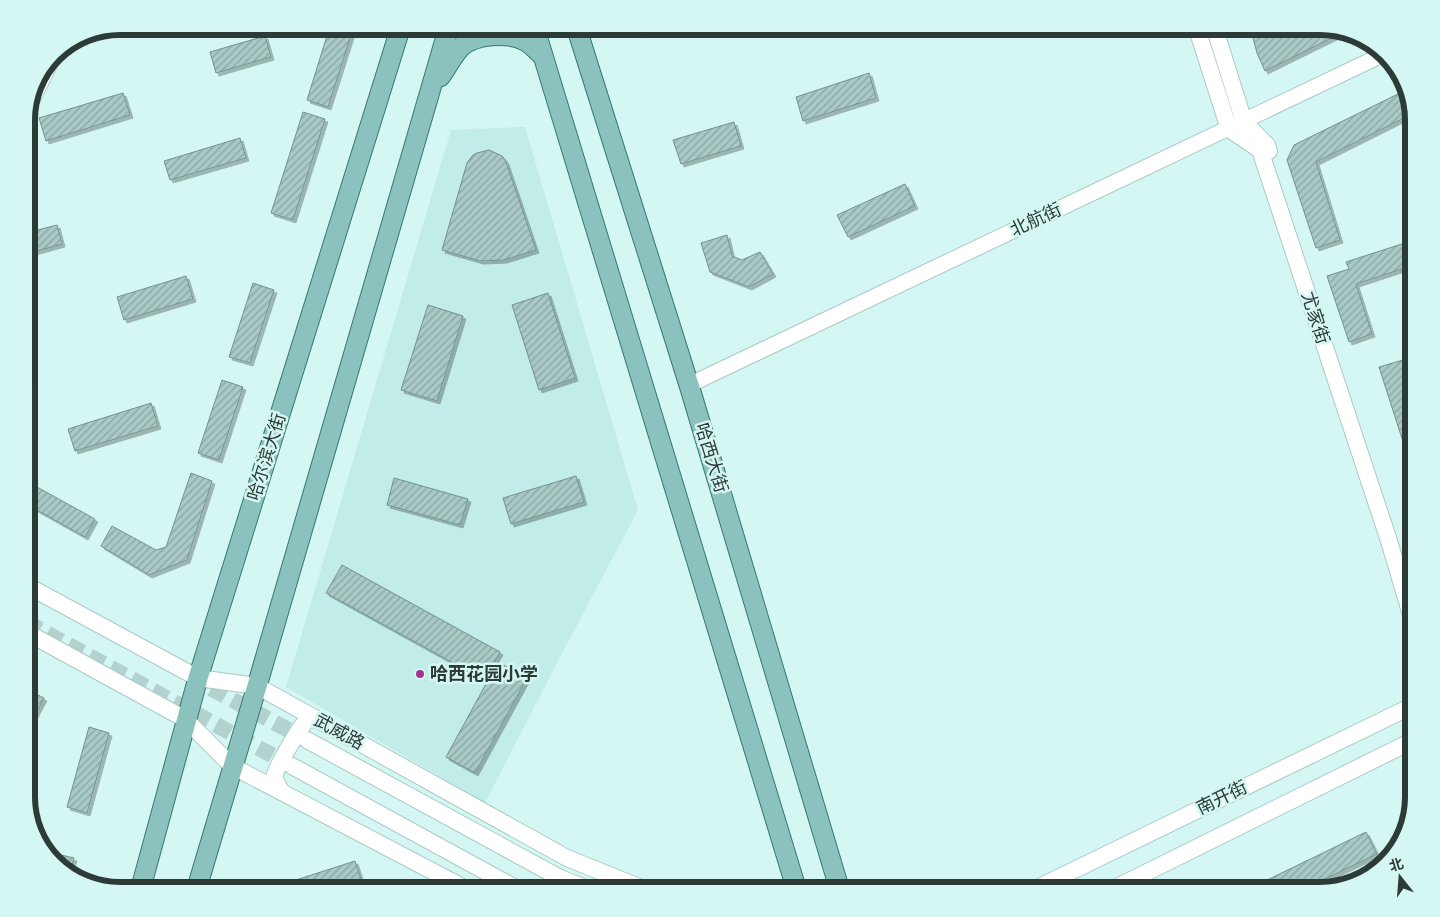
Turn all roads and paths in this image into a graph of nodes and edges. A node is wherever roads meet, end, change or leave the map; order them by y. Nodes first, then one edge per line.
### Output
1 (399, 35) edge
2 (446, 35) edge
3 (537, 35) edge
4 (579, 35) edge
5 (1199, 35) edge
6 (1217, 35) edge
7 (543, 56) junction
8 (1377, 57) edge
9 (431, 90) junction
10 (1244, 122) junction
11 (1229, 129) junction
12 (689, 385) junction
13 (1405, 560) edge
14 (35, 591) edge
15 (1405, 594) edge
16 (35, 637) edge
17 (198, 678) junction
18 (257, 686) junction
19 (1405, 709) edge
20 (185, 719) junction
21 (317, 719) junction
22 (306, 740) tunnel mouth
23 (1405, 744) edge
24 (232, 766) junction
25 (292, 766) tunnel mouth
26 (282, 792) junction
27 (790, 871) junction
28 (142, 882) edge
29 (199, 882) edge
30 (453, 882) edge
31 (505, 882) edge
32 (570, 882) edge
33 (627, 882) edge
34 (791, 882) edge
35 (793, 882) edge
36 (837, 882) edge
37 (1050, 882) edge
38 (1127, 882) edge

1 - 17 main road, 哈尔滨大街
2 - 9 main road
3 - 7 main road
4 - 12 main road, 哈西大街
5 - 11 main road
6 - 10 main road, 尤家街
7 - 9 main road
7 - 27 main road
8 - 10 street, 北航街
9 - 18 main road
10 - 11 street, 北航街
10 - 13 main road, 尤家街
11 - 12 street, 北航街
11 - 15 main road, 尤家街
12 - 36 main road, 哈西大街
14 - 17 main road, 武威路
16 - 20 main road
17 - 18 main road, 武威路
17 - 20 main road, 哈尔滨大街
18 - 21 main road, 武威路
18 - 24 main road
19 - 37 main road, 南开街
20 - 24 main road
20 - 28 main road, 哈尔滨大街
21 - 26 main road
21 - 33 main road, 武威路
22 - 32 main road, 武威路
23 - 38 main road, 南开街
24 - 26 main road
24 - 29 main road
25 - 31 main road
26 - 30 main road
27 - 34 main road
27 - 35 main road

